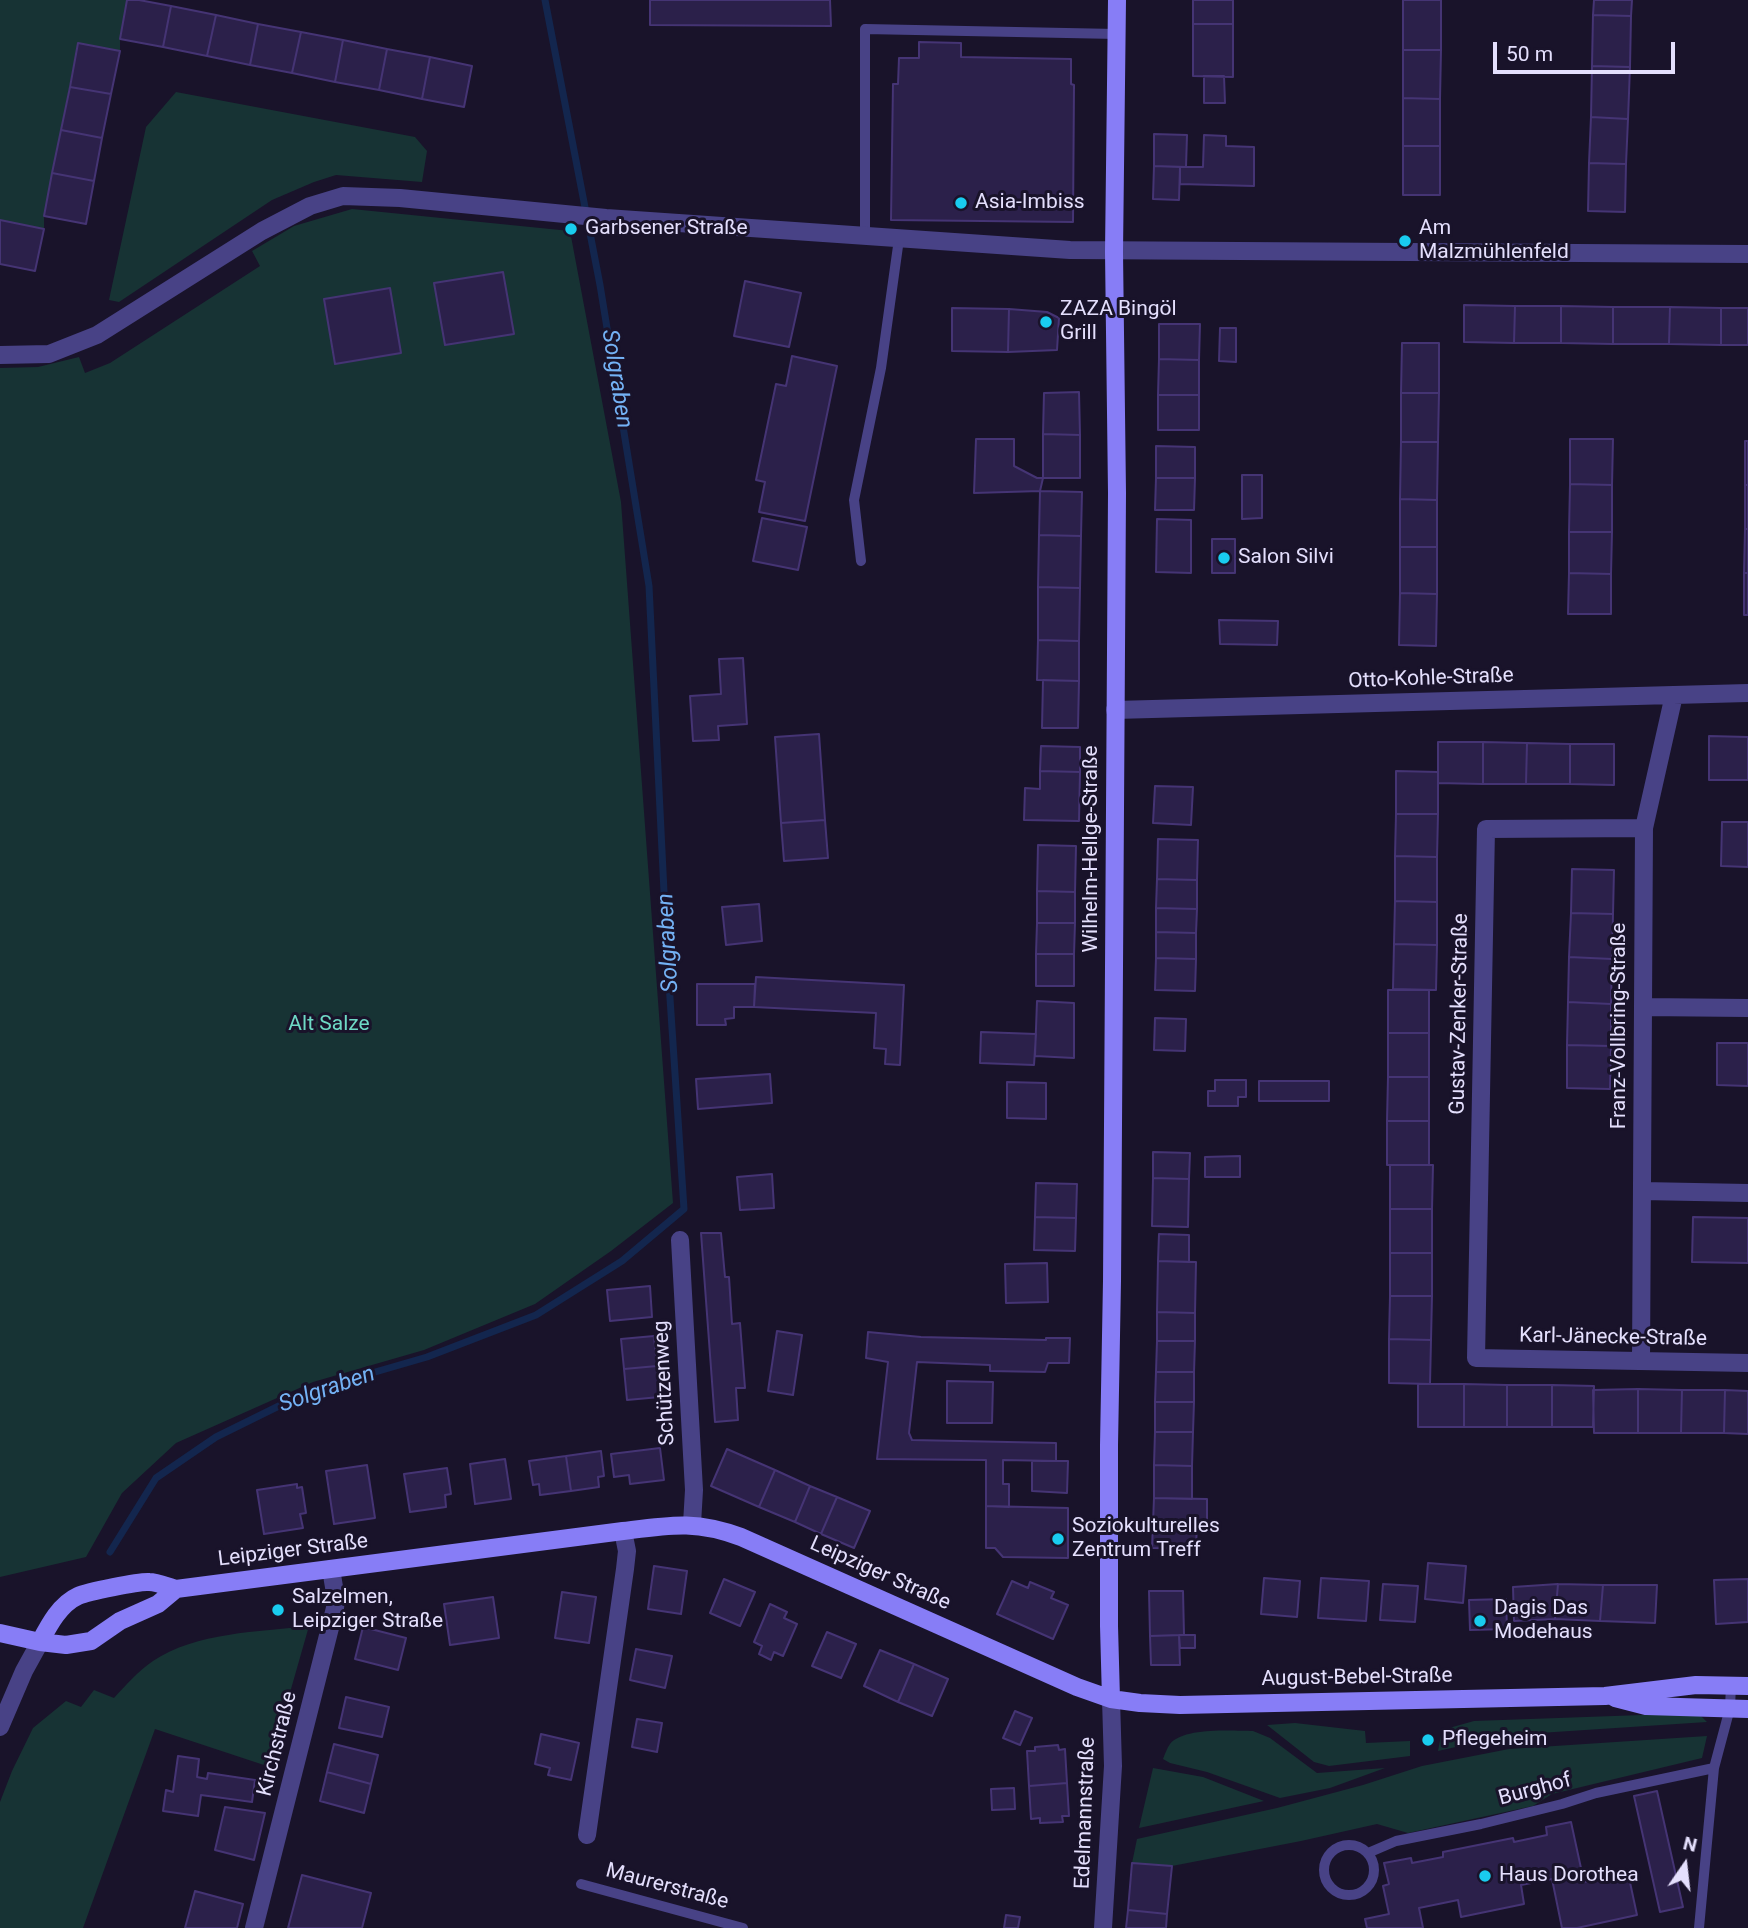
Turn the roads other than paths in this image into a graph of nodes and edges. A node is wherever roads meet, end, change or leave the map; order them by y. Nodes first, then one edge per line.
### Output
1 (1117, 0) edge
2 (1117, 34) junction
3 (865, 237) junction
4 (899, 239) junction
5 (1114, 252) junction
6 (1748, 254) edge
7 (0, 355) edge
8 (861, 561) dead end
9 (1748, 693) edge
10 (1674, 695) junction
11 (1115, 710) junction
12 (1644, 828) junction
13 (1643, 1007) junction
14 (1748, 1008) edge
15 (1642, 1191) junction
16 (1748, 1193) edge
17 (680, 1240) dead end
18 (1476, 1357) joint
19 (1641, 1361) junction
20 (1748, 1363) edge
21 (692, 1524) junction
22 (623, 1531) junction
23 (331, 1569) junction
24 (176, 1589) junction
25 (0, 1633) edge
26 (40, 1642) junction
27 (1740, 1685) edge
28 (1605, 1696) junction
29 (1111, 1699) junction
30 (1739, 1708) edge
31 (0, 1727) edge
32 (1714, 1768) junction
33 (587, 1835) dead end
34 (1368, 1853) junction
35 (580, 1884) dead end
36 (254, 1928) edge
37 (743, 1928) edge
38 (1103, 1928) edge
39 (1699, 1928) edge

1 - 2 main road, Wilhelm-Hellge-Straße
2 - 3 lane
2 - 5 main road, Wilhelm-Hellge-Straße
3 - 4 street
3 - 7 street
4 - 5 street
4 - 8 lane
5 - 6 street
5 - 11 main road, Wilhelm-Hellge-Straße
9 - 10 street, Otto-Kohle-Straße
10 - 11 street, Otto-Kohle-Straße
10 - 12 street, Franz-Vollbring-Straße
11 - 29 main road, Wilhelm-Hellge-Straße
12 - 13 street, Franz-Vollbring-Straße
12 - 18 street, Gustav-Zenker-Straße
13 - 14 street
13 - 15 street, Franz-Vollbring-Straße
15 - 16 street
15 - 19 street, Franz-Vollbring-Straße
17 - 21 street, Schützenweg
18 - 19 street, Karl-Jänecke-Straße
19 - 20 street, Karl-Jänecke-Straße
21 - 22 main road, Leipziger Straße
21 - 29 main road, Leipziger Straße
22 - 23 main road, Leipziger Straße
22 - 33 street
23 - 24 main road, Leipziger Straße
23 - 36 street, Kirchstraße
24 - 26 main road, Leipziger Straße
24 - 26 main road, Leipziger Straße
25 - 26 main road, Leipziger Straße
26 - 31 street
27 - 28 main road, August-Bebel-Straße
27 - 30 lane
28 - 29 main road, August-Bebel-Straße
28 - 30 main road, August-Bebel-Straße
29 - 38 street, Edelmannstraße
30 - 32 lane
32 - 34 lane, Burghof
32 - 39 lane
34 - 34 lane
35 - 37 lane, Maurerstraße

